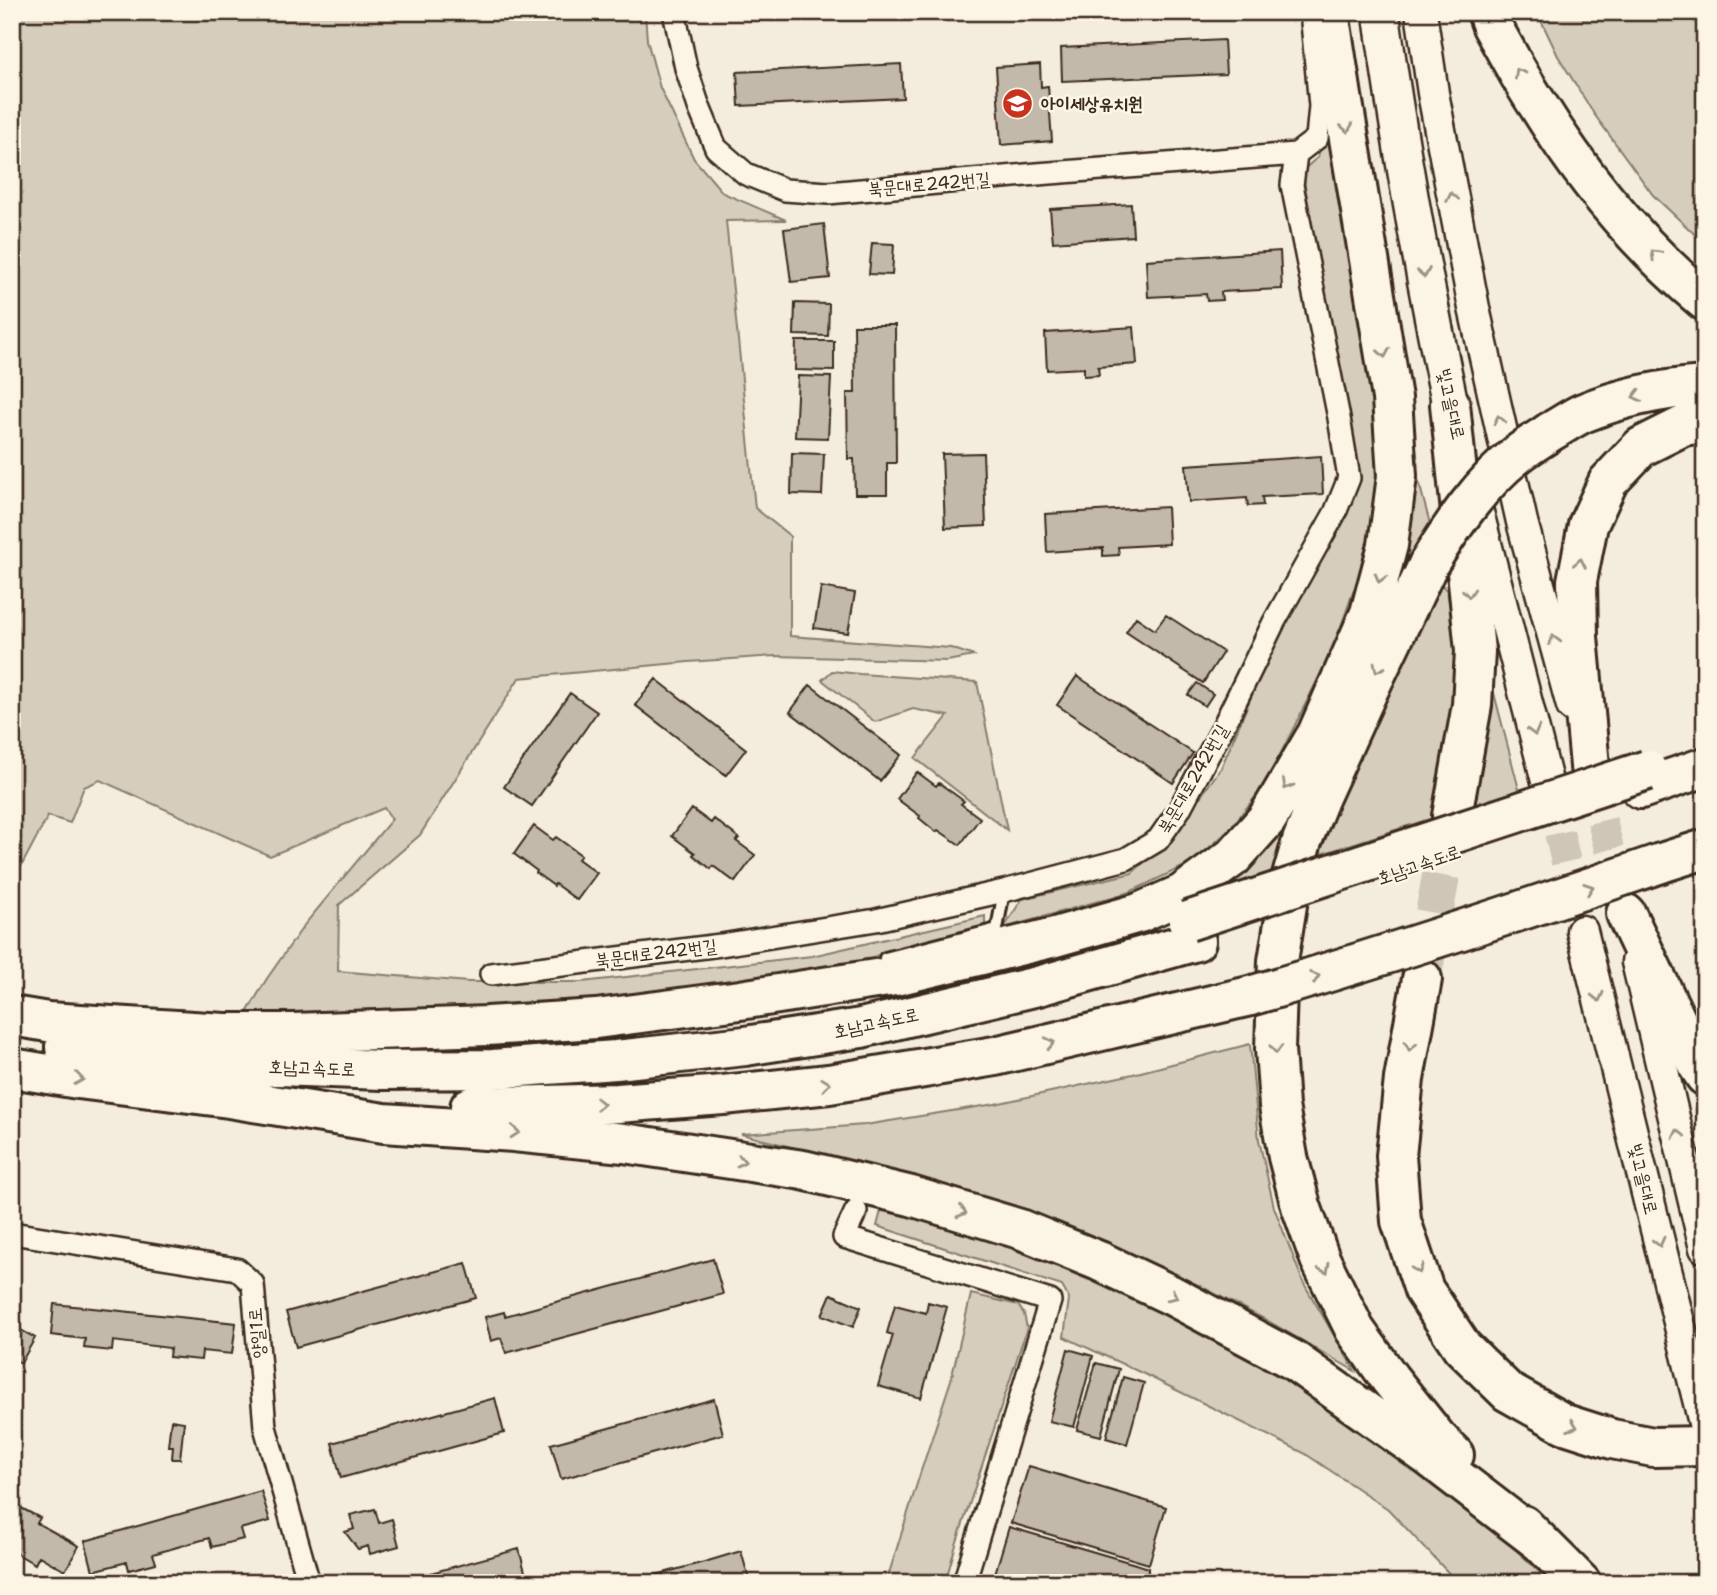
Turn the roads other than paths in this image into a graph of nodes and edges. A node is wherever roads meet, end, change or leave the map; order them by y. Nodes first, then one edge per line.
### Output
1 (674, 12) edge
2 (1311, 12) edge
3 (1329, 12) edge
4 (1381, 12) edge
5 (1421, 12) edge
6 (1487, 12) edge
7 (1296, 154) junction
8 (1705, 301) edge
9 (1705, 386) edge
10 (1450, 404) junction
11 (1705, 423) edge
12 (1705, 746) edge
13 (1705, 767) edge
14 (1591, 777) joint
15 (1644, 780) junction
16 (1549, 789) tunnel mouth
17 (1452, 816) tunnel mouth
18 (1705, 849) edge
19 (1705, 856) edge
20 (1661, 863) junction
21 (1003, 891) junction
22 (1626, 914) joint
23 (1192, 931) junction
24 (1582, 931) tunnel mouth
25 (885, 958) dead end
26 (491, 974) dead end
27 (1423, 979) tunnel mouth
28 (30, 1019) edge
29 (12, 1037) edge
30 (12, 1068) edge
31 (1705, 1076) edge
32 (229, 1098) junction
33 (856, 1211) dead end
34 (12, 1233) edge
35 (1705, 1248) edge
36 (1705, 1427) edge
37 (1705, 1446) edge
38 (1540, 1542) junction
39 (309, 1583) edge
40 (964, 1583) edge
41 (1581, 1583) edge

1 - 7 street, 북문대로242번길
2 - 7 street
3 -> 28 highway
4 -> 10 highway, 빛고을대로
14 -> 5 main road
8 -> 6 highway
7 - 21 street, 북문대로242번길
9 -> 38 highway, bridge
10 -> 16 main road, 빛고을대로
10 -> 17 highway
14 -> 11 highway
12 - 15 highway
13 - 15 highway, 호남고속도로
15 - 23 highway, 호남고속도로
18 - 20 highway, 호남고속도로
19 - 20 highway
32 -> 20 highway, 호남고속도로, bridge
21 - 25 lane
21 - 26 street, 북문대로242번길
22 - 31 highway
35 -> 22 main road
23 - 28 highway
23 - 29 highway, 호남고속도로
24 -> 36 main road, 빛고을대로
27 -> 37 highway
30 -> 32 highway, 호남고속도로
32 -> 38 highway
33 - 40 street
34 - 39 street, 양일1로
38 - 41 highway

